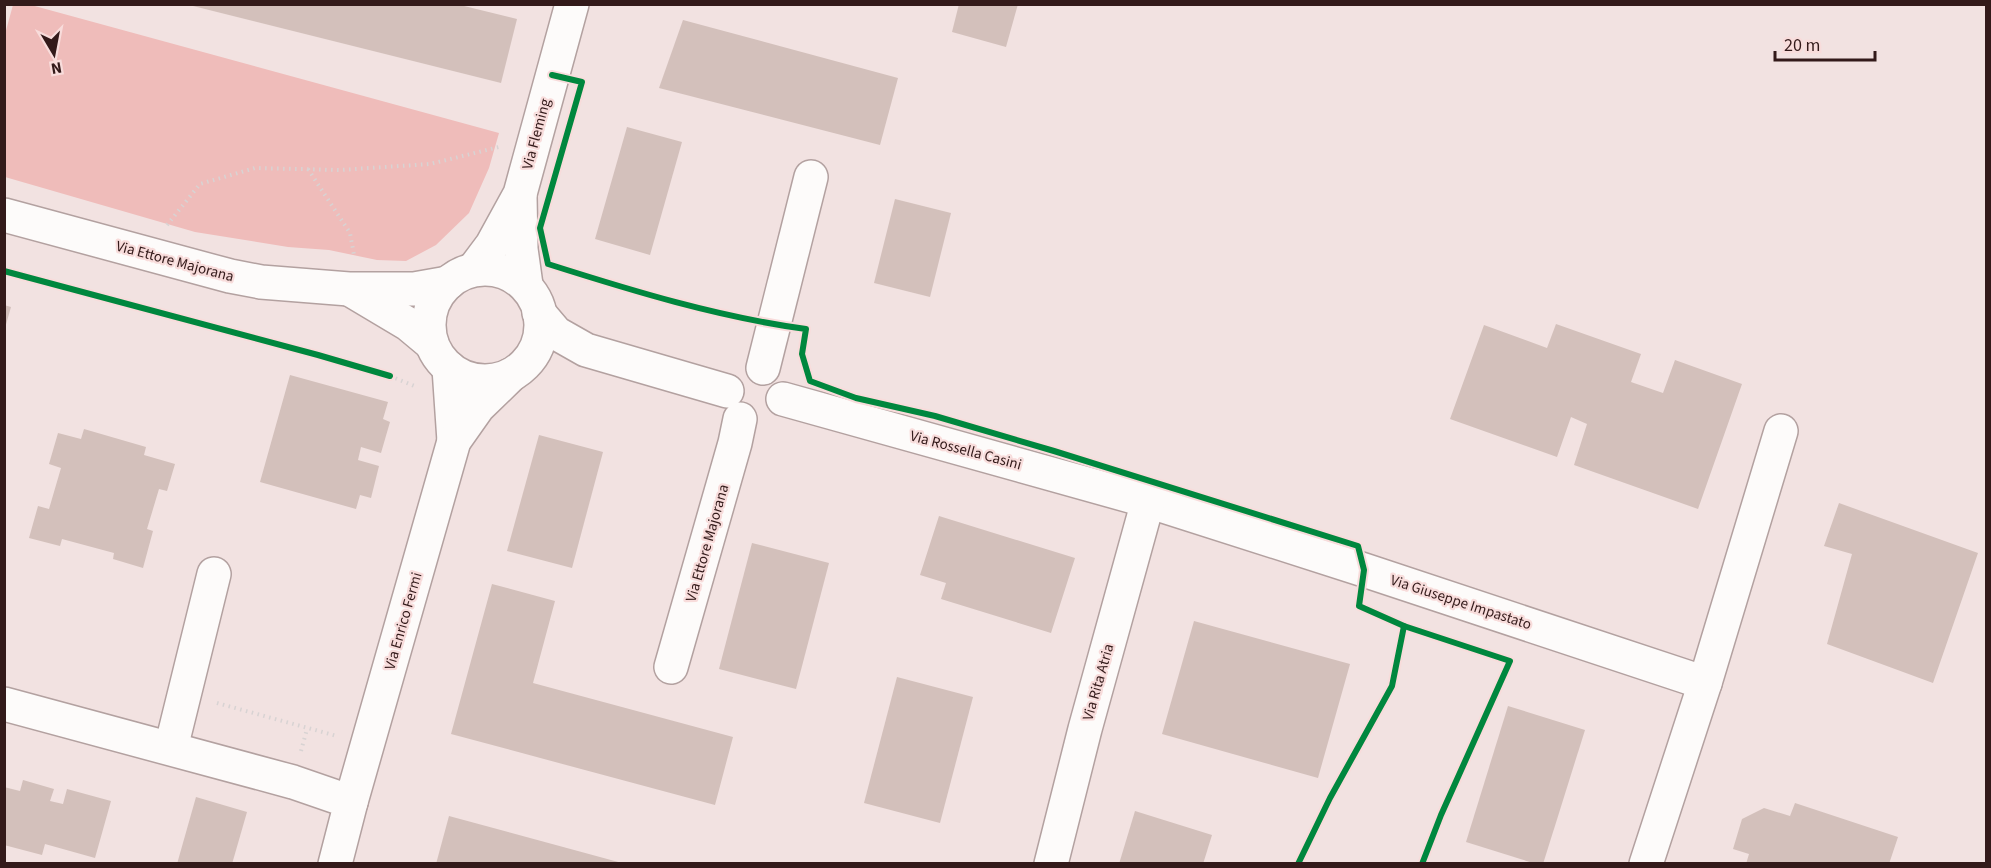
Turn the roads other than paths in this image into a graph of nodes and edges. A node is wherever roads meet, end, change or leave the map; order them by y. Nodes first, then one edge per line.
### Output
1 (572, 4) edge
2 (811, 177) dead end
3 (520, 194) junction
4 (4, 215) edge
5 (461, 276) junction
6 (349, 289) junction
7 (533, 299) junction
8 (536, 350) junction
9 (586, 350) junction
10 (440, 356) junction
11 (762, 368) junction
12 (511, 375) junction
13 (783, 399) junction
14 (734, 405) junction
15 (1781, 431) dead end
16 (454, 441) junction
17 (1148, 501) junction
18 (214, 574) dead end
19 (671, 667) dead end
20 (1705, 683) junction
21 (4, 704) edge
22 (171, 748) junction
23 (351, 802) junction
24 (335, 864) edge
25 (1051, 864) edge
26 (1646, 864) edge

1 - 3 street, Via Fleming
2 - 11 street
3 - 5 street, Via Fleming
3 - 7 street, Via Fleming
4 - 6 street, Via Ettore Majorana
5 - 6 street, Via Ettore Majorana
5 - 7 street
5 - 10 street
6 - 10 street, Via Ettore Majorana
7 - 8 street
7 - 9 street
8 - 9 street
8 - 12 street
9 - 14 street
10 - 12 street
10 - 16 street, Via Enrico Fermi
11 - 13 street
11 - 14 street
12 - 16 street, Via Enrico Fermi
13 - 14 street
13 - 17 street, Via Rossella Casini
14 - 19 street, Via Ettore Majorana
15 - 20 street
16 - 23 street, Via Enrico Fermi
17 - 20 street, Via Giuseppe Impastato
17 - 25 street, Via Rita Atria
18 - 22 street
20 - 26 street
21 - 22 street
22 - 23 street
23 - 24 street, Via Enrico Fermi

